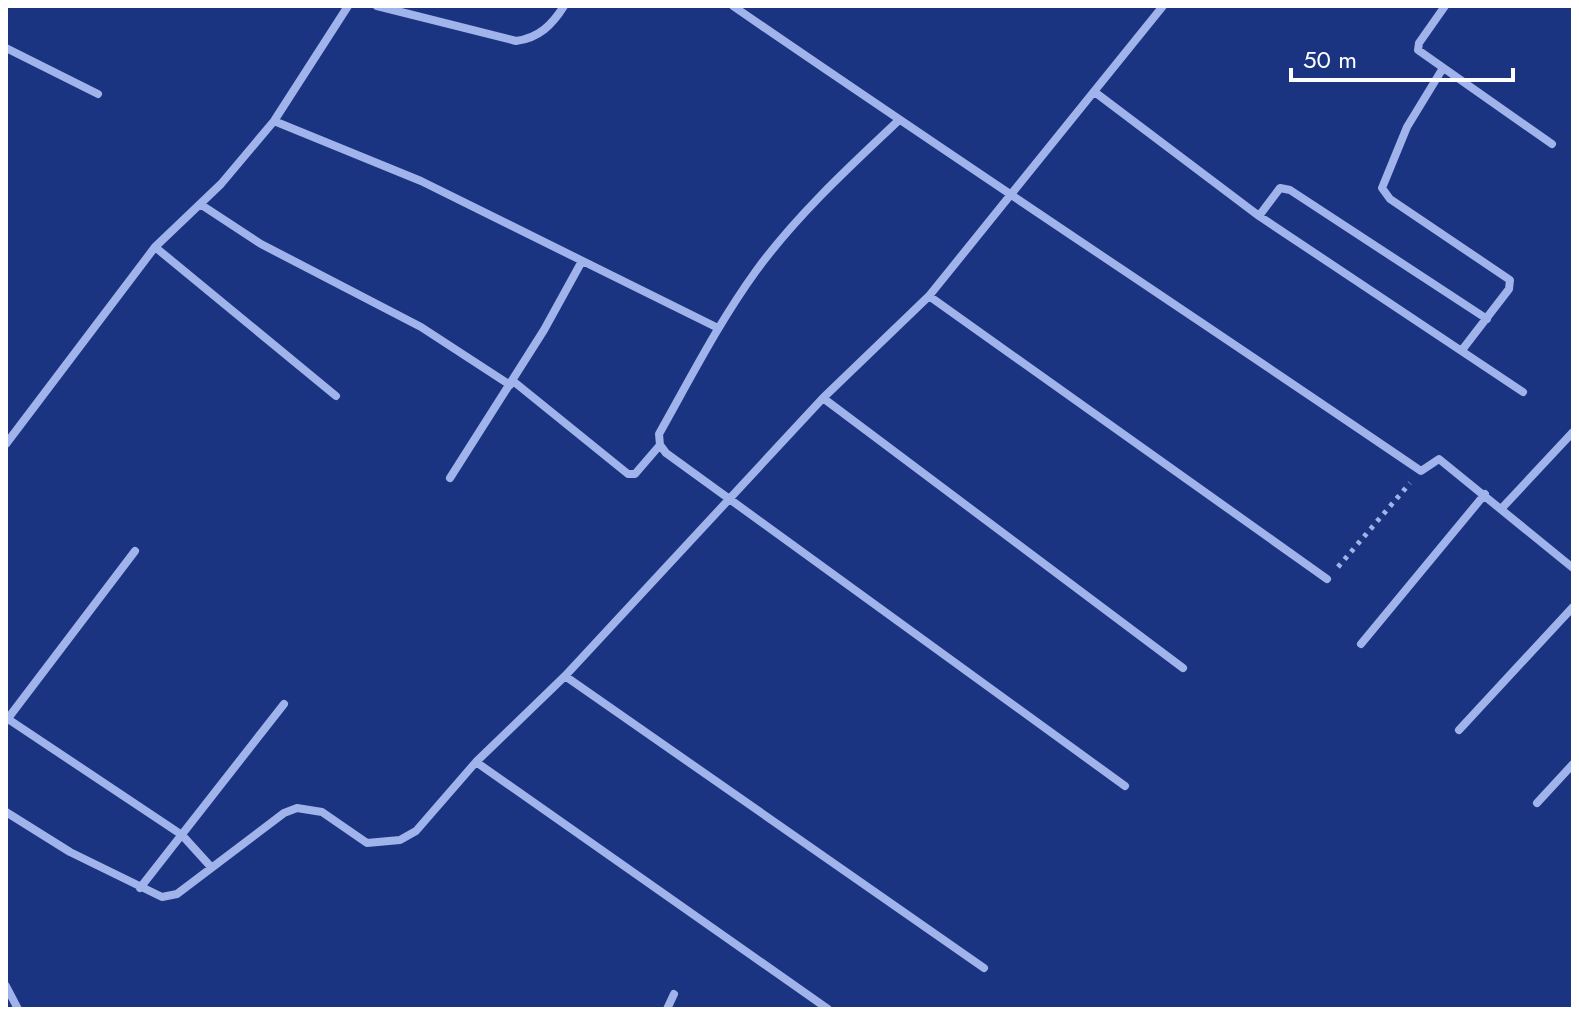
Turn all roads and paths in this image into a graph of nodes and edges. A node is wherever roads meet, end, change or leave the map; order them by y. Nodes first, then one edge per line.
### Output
1 (348, 6) edge
2 (377, 6) edge
3 (564, 6) edge
4 (733, 6) edge
5 (1163, 6) edge
6 (1445, 6) edge
7 (6, 48) edge
8 (1443, 68) junction
9 (1096, 93) junction
10 (98, 94) dead end
11 (274, 121) junction
12 (898, 121) junction
13 (1552, 144) dead end
14 (1011, 193) junction
15 (200, 204) junction
16 (1259, 216) junction
17 (155, 247) junction
18 (582, 261) junction
19 (929, 296) junction
20 (1487, 319) junction
21 (718, 328) junction
22 (1462, 350) junction
23 (511, 383) junction
24 (1523, 392) dead end
25 (336, 396) dead end
26 (823, 398) junction
27 (1573, 432) edge
28 (6, 444) edge
29 (660, 445) junction
30 (1421, 471) junction
31 (450, 478) dead end
32 (1485, 494) junction
33 (729, 499) junction
34 (1502, 508) junction
35 (135, 551) dead end
36 (1573, 568) edge
37 (1327, 579) joint
38 (1573, 607) edge
39 (1361, 644) dead end
40 (1183, 668) dead end
41 (565, 676) junction
42 (284, 704) dead end
43 (7, 720) edge
44 (1459, 730) dead end
45 (476, 762) junction
46 (1573, 764) edge
47 (1125, 786) dead end
48 (1537, 803) dead end
49 (6, 812) edge
50 (182, 835) junction
51 (211, 867) junction
52 (140, 888) junction
53 (984, 968) dead end
54 (6, 986) edge
55 (674, 994) dead end
56 (18, 1009) edge
57 (667, 1009) edge
58 (828, 1009) edge

1 - 11 street
2 - 3 street
4 - 12 street
5 - 9 street
6 - 8 street
7 - 10 street
8 - 13 street
8 - 20 street
9 - 14 street
9 - 16 street
11 - 15 street
11 - 18 street
12 - 14 street
12 - 21 street
14 - 19 street
14 - 30 street
15 - 17 street
15 - 23 street
16 - 20 street
16 - 22 street
17 - 25 street
17 - 28 street
18 - 21 street
18 - 23 street
19 - 26 street
19 - 37 street
20 - 22 street
21 - 29 street
22 - 24 street
23 - 29 street
23 - 31 street
26 - 33 street
26 - 40 street
27 - 34 street
29 - 33 street
30 - 32 street
30 - 37 path
32 - 34 street
32 - 39 street
33 - 41 street
33 - 47 street
34 - 36 street
35 - 43 street
38 - 44 street
41 - 45 street
41 - 53 street
42 - 50 street
43 - 50 street
45 - 51 street
45 - 58 street
46 - 48 street
49 - 52 street
50 - 51 street
50 - 52 street
51 - 52 street
54 - 56 street
55 - 57 street

